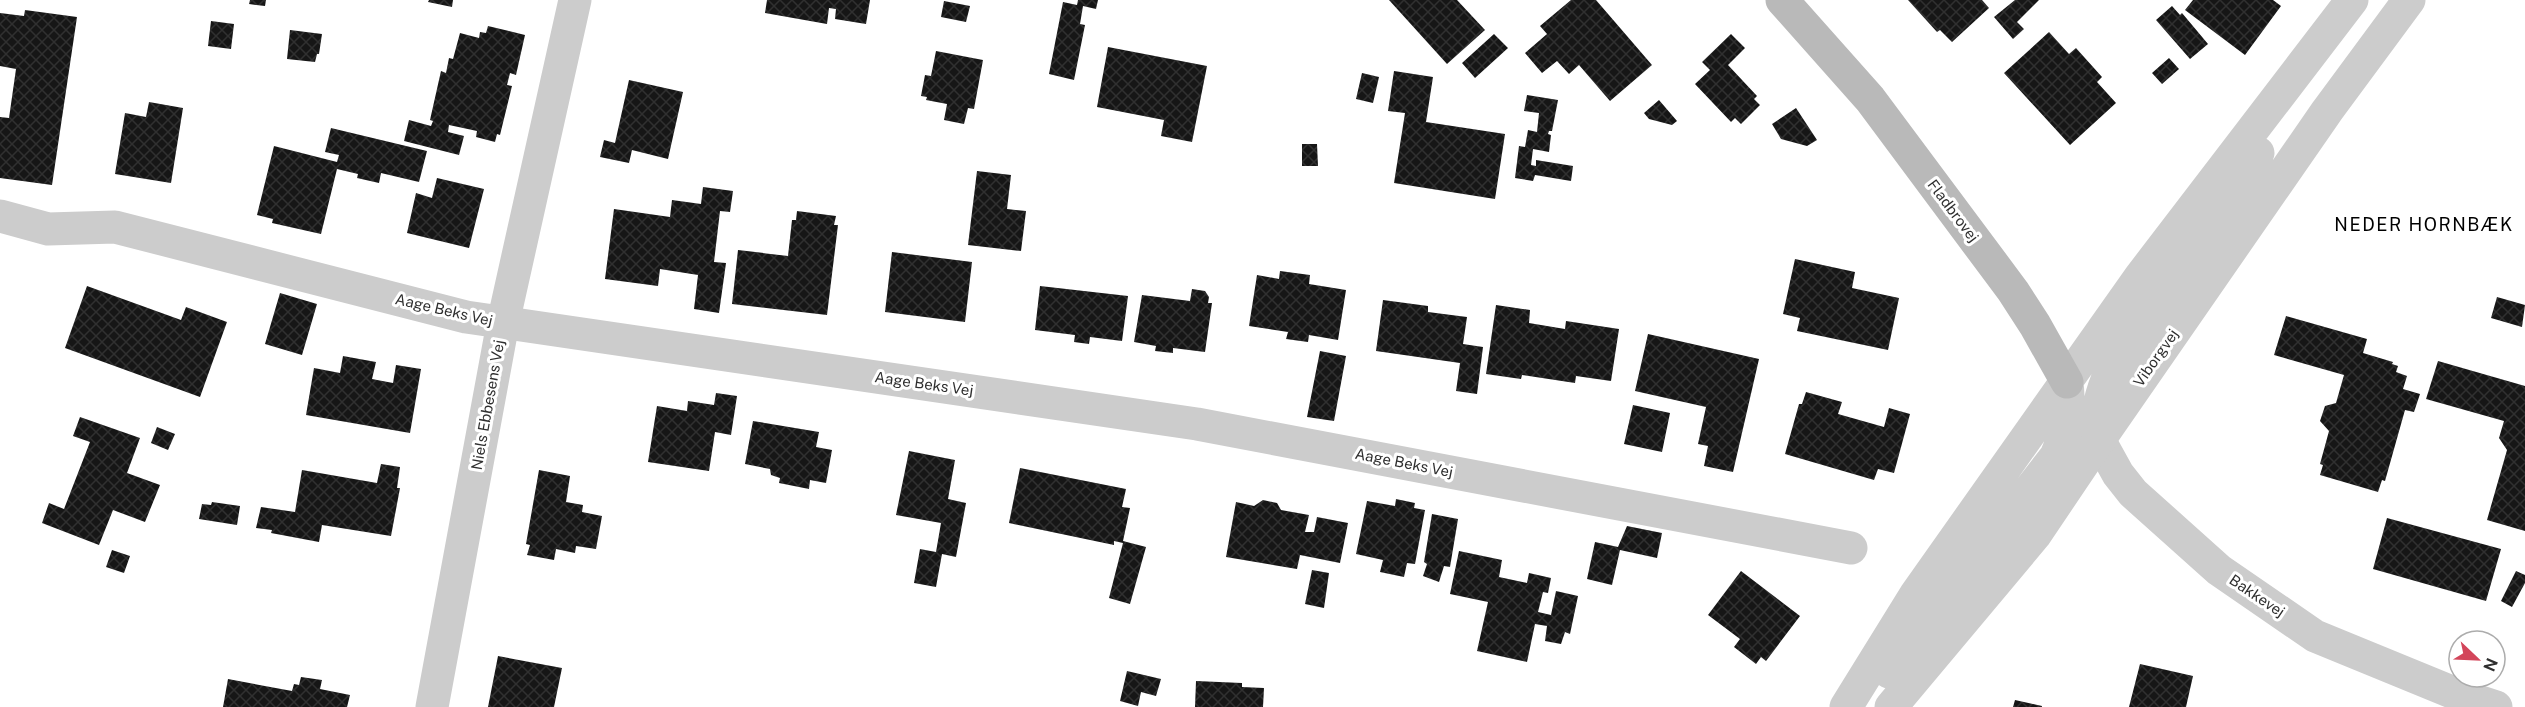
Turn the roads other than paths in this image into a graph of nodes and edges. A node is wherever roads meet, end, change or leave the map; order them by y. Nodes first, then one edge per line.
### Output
1 (574, 0) edge
2 (1782, 0) edge
3 (2352, 0) edge
4 (2409, 0) edge
5 (2297, 74) junction
6 (0, 216) edge
7 (503, 323) junction
8 (2067, 382) junction
9 (2099, 440) junction
10 (1851, 548) dead end
11 (2455, 701) edge
12 (432, 707) edge
13 (1846, 707) edge
14 (1862, 707) edge
15 (1891, 707) edge
16 (2496, 707) edge

1 - 7 street, Niels Ebbesens Vej
2 - 8 main road, Fladbrovej
3 - 5 street
4 - 9 street, Viborgvej
5 - 8 street
5 - 9 street
6 - 7 street, Aage Beks Vej
7 - 10 street, Aage Beks Vej
7 - 12 street, Niels Ebbesens Vej
8 - 9 street, Fladbrovej
8 - 13 street
8 - 14 street
9 - 11 street, Bakkevej
9 - 15 street, Viborgvej
11 - 16 street, Bakkevej

